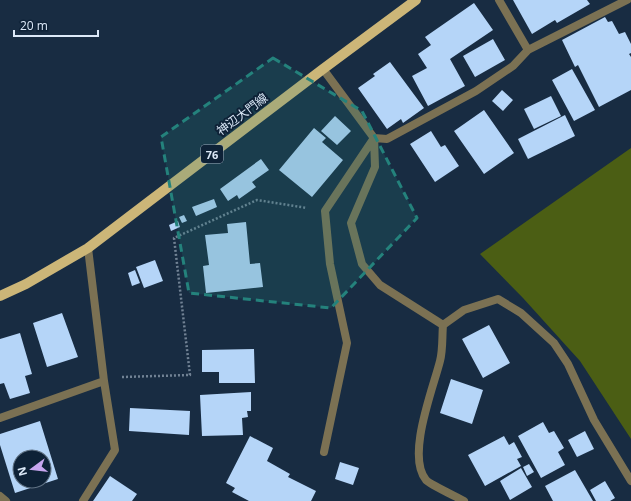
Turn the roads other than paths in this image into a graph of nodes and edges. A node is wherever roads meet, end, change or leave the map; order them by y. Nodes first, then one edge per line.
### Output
1 (416, 0) edge
2 (499, 0) edge
3 (627, 0) edge
4 (528, 50) junction
5 (323, 69) junction
6 (374, 138) junction
7 (88, 248) junction
8 (0, 296) edge
9 (443, 324) junction
10 (104, 381) junction
11 (0, 418) edge
12 (324, 452) dead end
13 (631, 481) edge
14 (0, 496) edge
15 (6, 501) edge
16 (83, 501) edge
17 (464, 501) edge

1 - 5 main road, 神辺大門線 / 76
2 - 4 street
3 - 4 street
4 - 6 street
5 - 6 street
5 - 7 main road, 神辺大門線 / 76
6 - 9 street
6 - 12 street
7 - 8 main road, 神辺大門線 / 76
7 - 10 street
9 - 13 street
9 - 17 street
10 - 11 street
10 - 16 street
14 - 15 street

